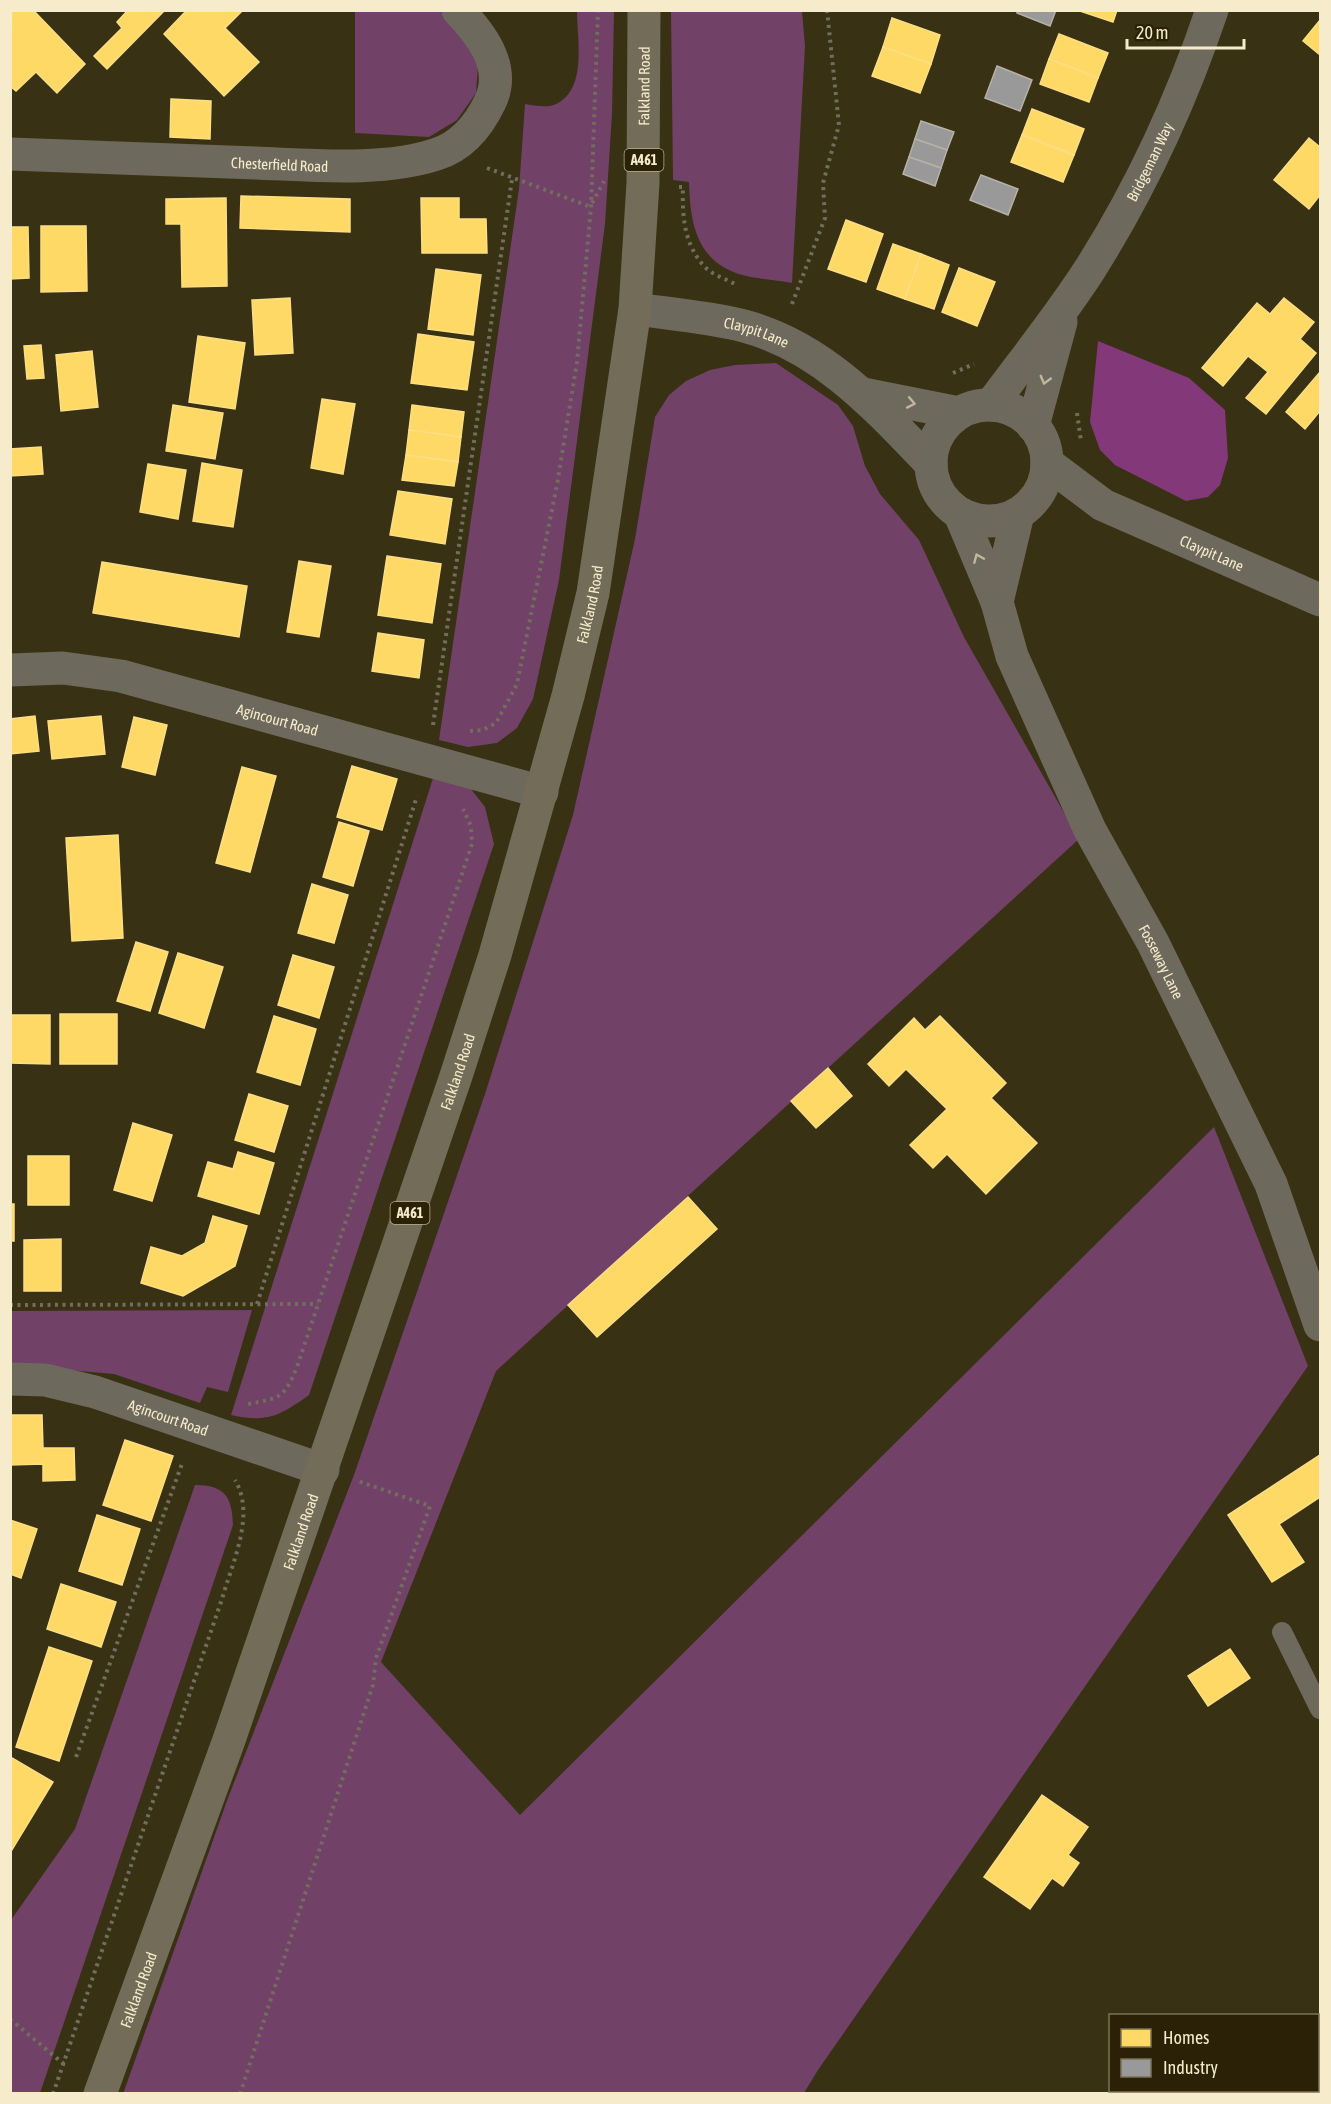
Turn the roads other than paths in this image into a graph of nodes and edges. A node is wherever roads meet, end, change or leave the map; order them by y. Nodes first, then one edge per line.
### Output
1 (458, 10) edge
2 (644, 10) edge
3 (1212, 10) edge
4 (10, 154) edge
5 (1066, 303) junction
6 (635, 309) junction
7 (863, 394) junction
8 (991, 405) junction
9 (960, 413) junction
10 (1033, 426) junction
11 (1047, 463) junction
12 (931, 464) junction
13 (1103, 506) junction
14 (1026, 507) junction
15 (960, 514) junction
16 (1320, 600) edge
17 (997, 602) junction
18 (10, 670) edge
19 (542, 792) junction
20 (1320, 1325) edge
21 (10, 1379) edge
22 (323, 1470) junction
23 (1282, 1632) dead end
24 (1320, 1709) edge
25 (100, 2094) edge

1 - 4 street, Chesterfield Road
2 - 6 highway, Falkland Road / A461
3 - 5 street, Bridgeman Way
5 - 8 street, Bridgeman Way
5 -> 10 street, Bridgeman Way
6 - 7 street, Claypit Lane
6 - 19 highway, Falkland Road / A461
7 -> 9 street, Claypit Lane
7 - 12 street, Claypit Lane
8 - 9 street
8 - 10 street
9 - 12 street
10 - 11 street
11 - 13 street, Claypit Lane
11 - 14 street
12 - 15 street
13 - 14 street, Claypit Lane
13 - 16 street, Claypit Lane
14 - 15 street
14 - 17 street, Fosseway Lane
17 -> 15 street, Fosseway Lane
17 - 20 street, Fosseway Lane
18 - 19 street, Agincourt Road
19 - 22 highway, Falkland Road / A461
21 - 22 street, Agincourt Road
22 - 25 highway, Falkland Road / A461
23 - 24 lane

